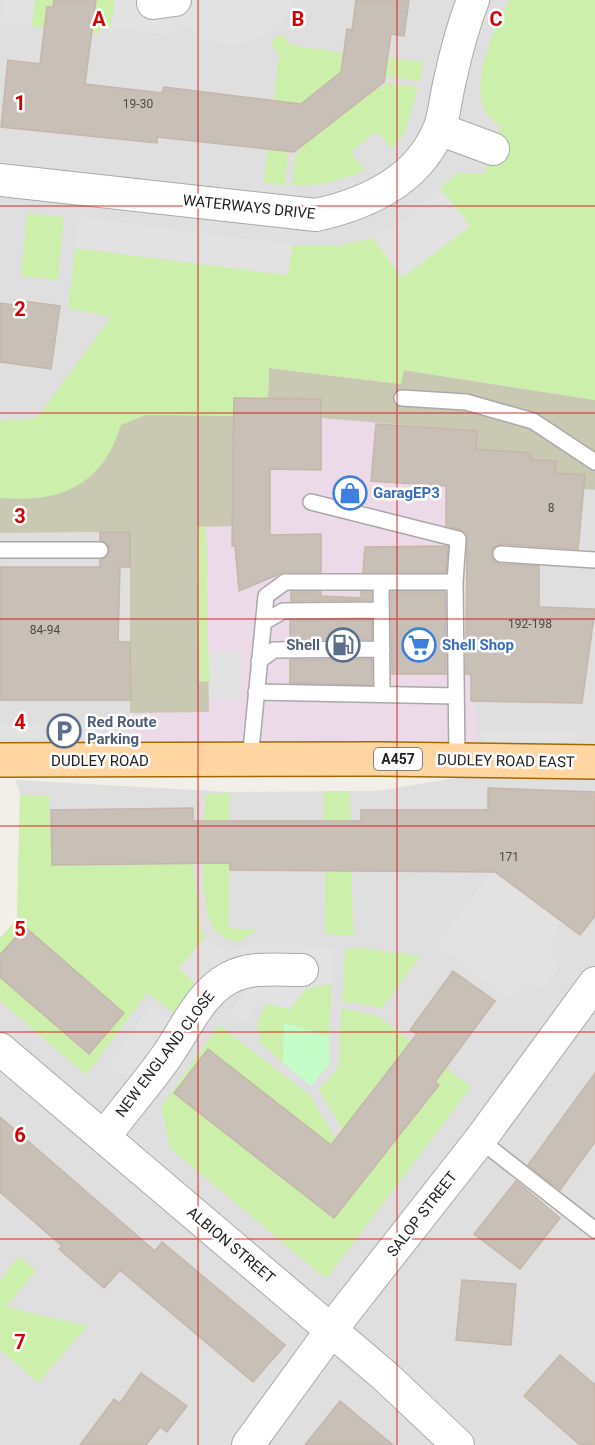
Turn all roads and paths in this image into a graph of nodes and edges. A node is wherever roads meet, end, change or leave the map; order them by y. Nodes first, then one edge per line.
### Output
1 (473, 0) edge
2 (439, 129) junction
3 (493, 149) dead end
4 (0, 180) edge
5 (402, 398) dead end
6 (595, 462) edge
7 (312, 502) dead end
8 (0, 550) edge
9 (100, 550) dead end
10 (501, 554) dead end
11 (595, 560) edge
12 (381, 582) junction
13 (455, 582) junction
14 (381, 610) junction
15 (264, 622) junction
16 (382, 649) junction
17 (259, 661) junction
18 (256, 692) junction
19 (382, 694) junction
20 (456, 696) junction
21 (595, 757) edge
22 (0, 760) edge
23 (250, 760) junction
24 (457, 760) junction
25 (201, 761) joint
26 (595, 762) edge
27 (302, 970) dead end
28 (595, 983) edge
29 (0, 1050) edge
30 (104, 1137) junction
31 (480, 1140) junction
32 (595, 1230) edge
33 (332, 1331) junction
34 (248, 1445) edge
35 (458, 1445) edge

1 - 2 street, WATERWAYS DRIVE
2 - 3 street
2 - 4 street, WATERWAYS DRIVE
5 - 6 lane
7 - 13 lane
8 - 9 lane
10 - 11 lane
12 - 13 lane
12 - 14 lane
12 - 15 lane
13 - 20 lane
14 - 15 lane
14 - 16 lane
15 - 17 lane
16 - 17 lane
16 - 19 lane
17 - 18 lane
18 - 19 lane
18 - 23 lane
19 - 20 lane
20 - 24 lane
21 - 26 street
22 - 25 main road, DUDLEY ROAD / A457
23 - 24 main road, DUDLEY ROAD EAST / A457
23 - 25 main road, DUDLEY ROAD EAST / A457
24 - 26 main road, DUDLEY ROAD EAST / A457
27 - 30 street, NEW ENGLAND CLOSE
28 - 31 street, SALOP STREET
29 - 30 street, ALBION STREET
30 - 33 street, ALBION STREET
31 - 32 lane
31 - 33 street, SALOP STREET
33 - 34 street, SALOP STREET
33 - 35 street, ALBION STREET

